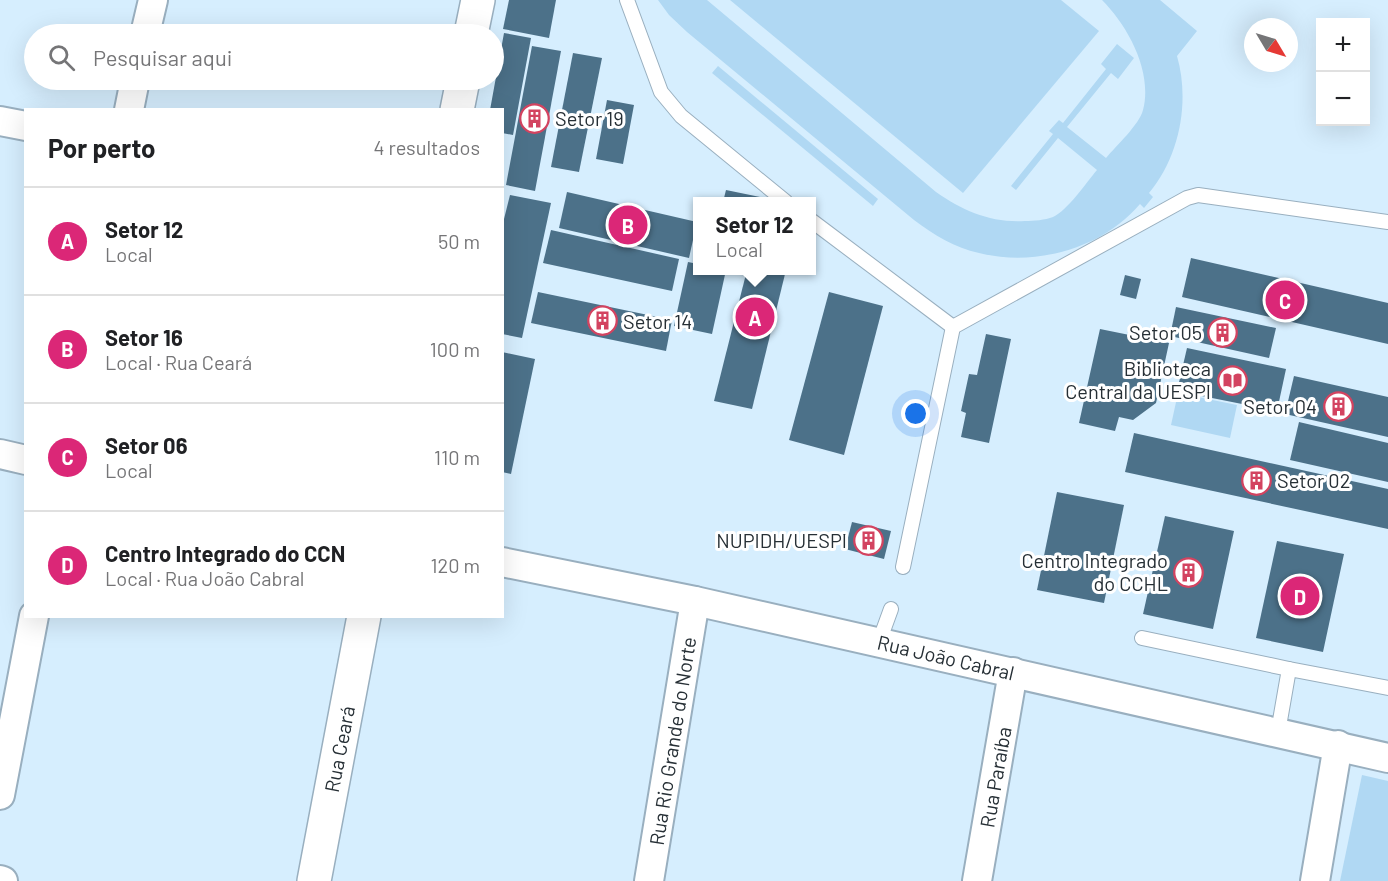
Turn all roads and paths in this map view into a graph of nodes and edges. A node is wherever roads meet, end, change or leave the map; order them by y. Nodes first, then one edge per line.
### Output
1 (153, 0) edge
2 (478, 0) edge
3 (627, 0) edge
4 (147, 24) edge
5 (473, 24) edge
6 (133, 90) edge
7 (461, 90) edge
8 (129, 108) edge
9 (457, 108) edge
10 (0, 121) edge
11 (24, 126) edge
12 (781, 197) edge
13 (1388, 222) edge
14 (816, 224) edge
15 (953, 327) junction
16 (0, 454) edge
17 (24, 459) edge
18 (504, 562) edge
19 (903, 567) dead end
20 (695, 601) junction
21 (891, 609) dead end
22 (33, 618) edge
23 (364, 618) edge
24 (1142, 638) dead end
25 (879, 642) junction
26 (1289, 669) junction
27 (1012, 672) junction
28 (1388, 688) edge
29 (1278, 732) junction
30 (1338, 745) junction
31 (1388, 758) edge
32 (0, 795) edge
33 (314, 881) edge
34 (649, 881) edge
35 (977, 881) edge
36 (1315, 881) edge

1 - 4 street
2 - 5 street
3 - 12 lane
6 - 8 street
7 - 9 street
10 - 11 street
13 - 15 lane
14 - 15 lane
15 - 19 lane
16 - 17 street
18 - 20 street, Rua João Cabral
20 - 25 street, Rua João Cabral
20 - 34 street, Rua Rio Grande do Norte
21 - 25 lane
22 - 32 street
23 - 33 street, Rua Ceará
24 - 26 lane
25 - 27 street, Rua João Cabral
26 - 28 lane
26 - 29 lane
27 - 29 street, Rua João Cabral
27 - 35 street, Rua Paraíba
29 - 30 street, Rua João Cabral
30 - 31 street, Rua João Cabral
30 - 36 street

